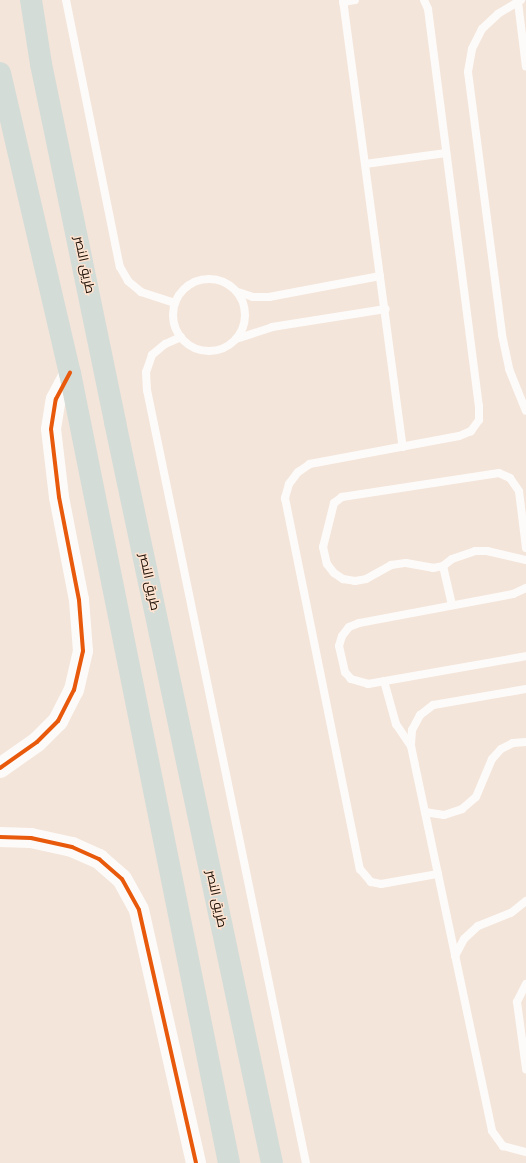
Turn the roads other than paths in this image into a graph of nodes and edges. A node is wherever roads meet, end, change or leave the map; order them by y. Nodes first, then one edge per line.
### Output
1 (31, 0) edge
2 (66, 0) edge
3 (355, 0) edge
4 (424, 0) edge
5 (343, 1) edge
6 (519, 1) edge
7 (526, 67) edge
8 (0, 73) edge
9 (446, 152) junction
10 (365, 164) junction
11 (380, 276) junction
12 (238, 292) junction
13 (175, 303) junction
14 (386, 309) junction
15 (181, 337) junction
16 (235, 340) junction
17 (70, 373) junction
18 (526, 411) edge
19 (403, 447) junction
20 (526, 548) edge
21 (526, 560) edge
22 (443, 566) junction
23 (526, 588) edge
24 (452, 605) junction
25 (526, 656) edge
26 (384, 681) junction
27 (526, 689) edge
28 (526, 742) edge
29 (411, 746) junction
30 (0, 768) edge
31 (425, 812) junction
32 (0, 837) edge
33 (438, 874) junction
34 (526, 901) edge
35 (455, 956) junction
36 (526, 984) edge
37 (526, 1069) edge
38 (526, 1152) edge
39 (196, 1163) edge
40 (229, 1163) edge
41 (272, 1163) edge
42 (306, 1163) edge

1 - 41 highway, طريق النصر
2 - 13 lane
3 - 5 lane
4 - 9 lane
5 - 10 lane
6 - 7 lane
6 - 18 lane
8 - 17 highway
9 - 10 lane
9 - 19 lane
10 - 11 lane
11 - 12 lane
11 - 14 lane
12 - 13 lane
12 - 16 lane
13 - 15 lane
14 - 16 lane
14 - 19 lane
15 - 16 lane
15 - 42 lane
17 - 30 street
17 - 40 highway
19 - 33 lane
20 - 22 lane
21 - 22 lane
22 - 24 lane
23 - 24 lane
24 - 26 lane
25 - 26 lane
26 - 29 lane
27 - 29 lane
28 - 31 lane
29 - 31 lane
31 - 33 lane
32 - 39 street
33 - 35 lane
34 - 35 lane
35 - 38 lane
36 - 37 lane

